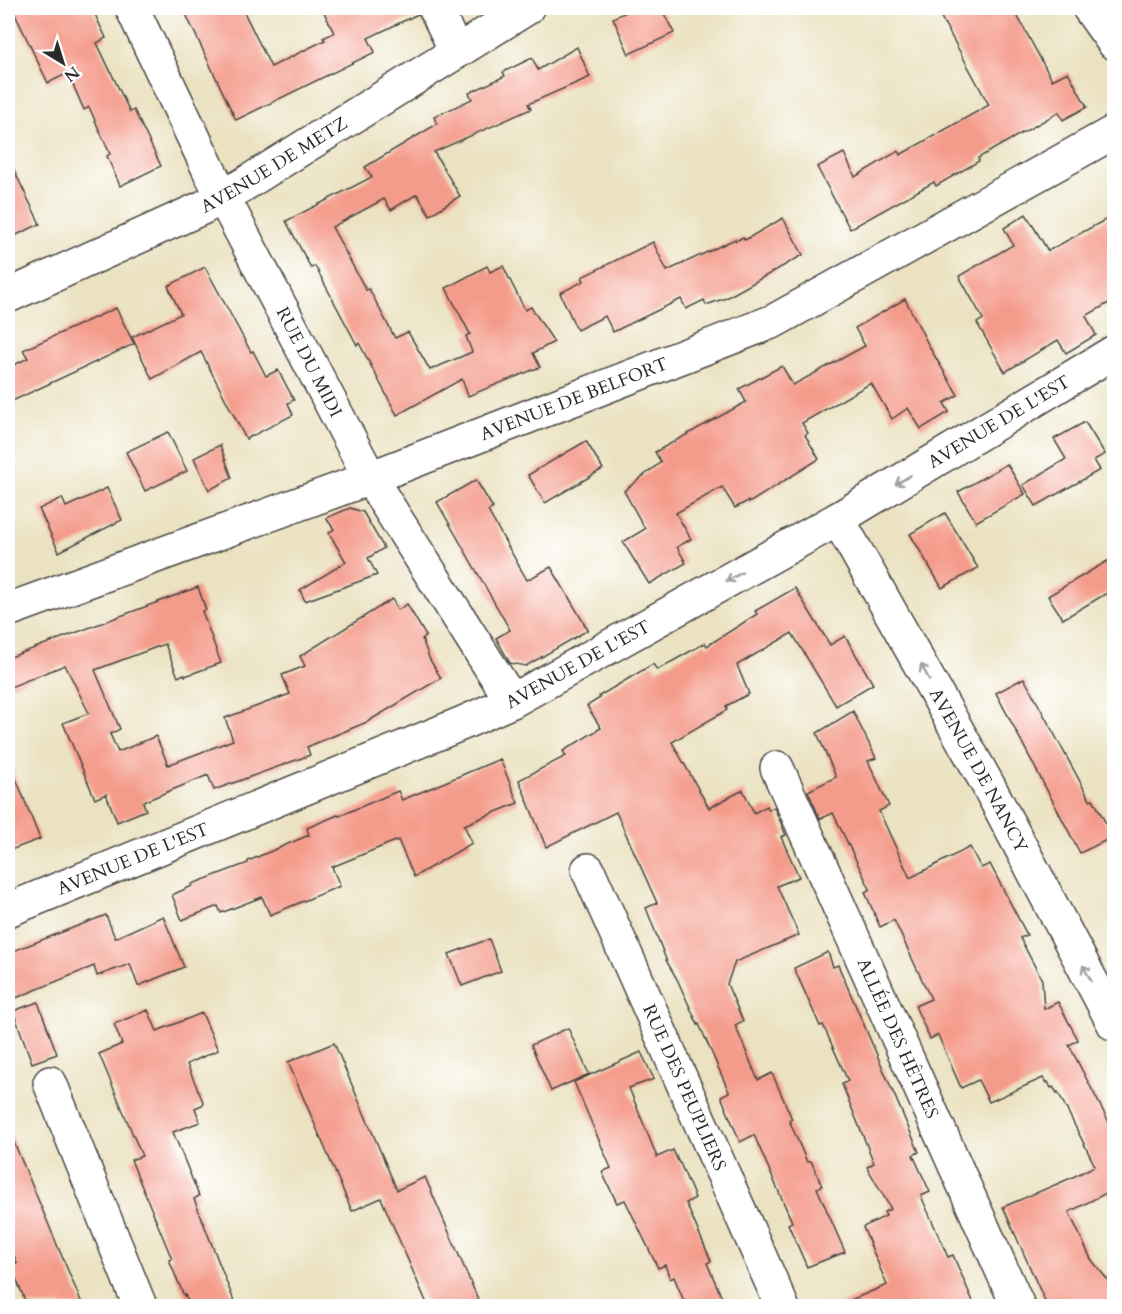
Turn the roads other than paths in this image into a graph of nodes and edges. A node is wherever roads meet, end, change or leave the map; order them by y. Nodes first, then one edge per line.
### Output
1 (132, 8) edge
2 (435, 8) edge
3 (527, 8) edge
4 (1089, 8) edge
5 (1114, 43) edge
6 (456, 51) junction
7 (1114, 132) edge
8 (223, 196) junction
9 (8, 296) edge
10 (1114, 352) edge
11 (370, 478) junction
12 (838, 519) junction
13 (8, 610) edge
14 (512, 701) junction
15 (777, 768) dead end
16 (588, 870) dead end
17 (8, 910) edge
18 (1114, 1024) edge
19 (50, 1083) dead end
20 (140, 1306) edge
21 (782, 1306) edge
22 (1018, 1306) edge

1 - 8 street, RUE DU MIDI
2 - 6 street
3 - 6 street, AVENUE DE METZ
4 - 5 street
6 - 8 street, AVENUE DE METZ
7 - 11 street, AVENUE DE BELFORT
8 - 9 street, AVENUE DE METZ
8 - 11 street, RUE DU MIDI
10 -> 12 street, AVENUE DE L'EST
11 - 13 street, AVENUE DE BELFORT
11 - 14 street, RUE DU MIDI
12 -> 14 street, AVENUE DE L'EST
18 -> 12 street, AVENUE DE NANCY
14 - 17 street, AVENUE DE L'EST
15 - 22 street, ALLÉE DES HÊTRES
16 - 21 street, RUE DES PEUPLIERS
19 - 20 street

